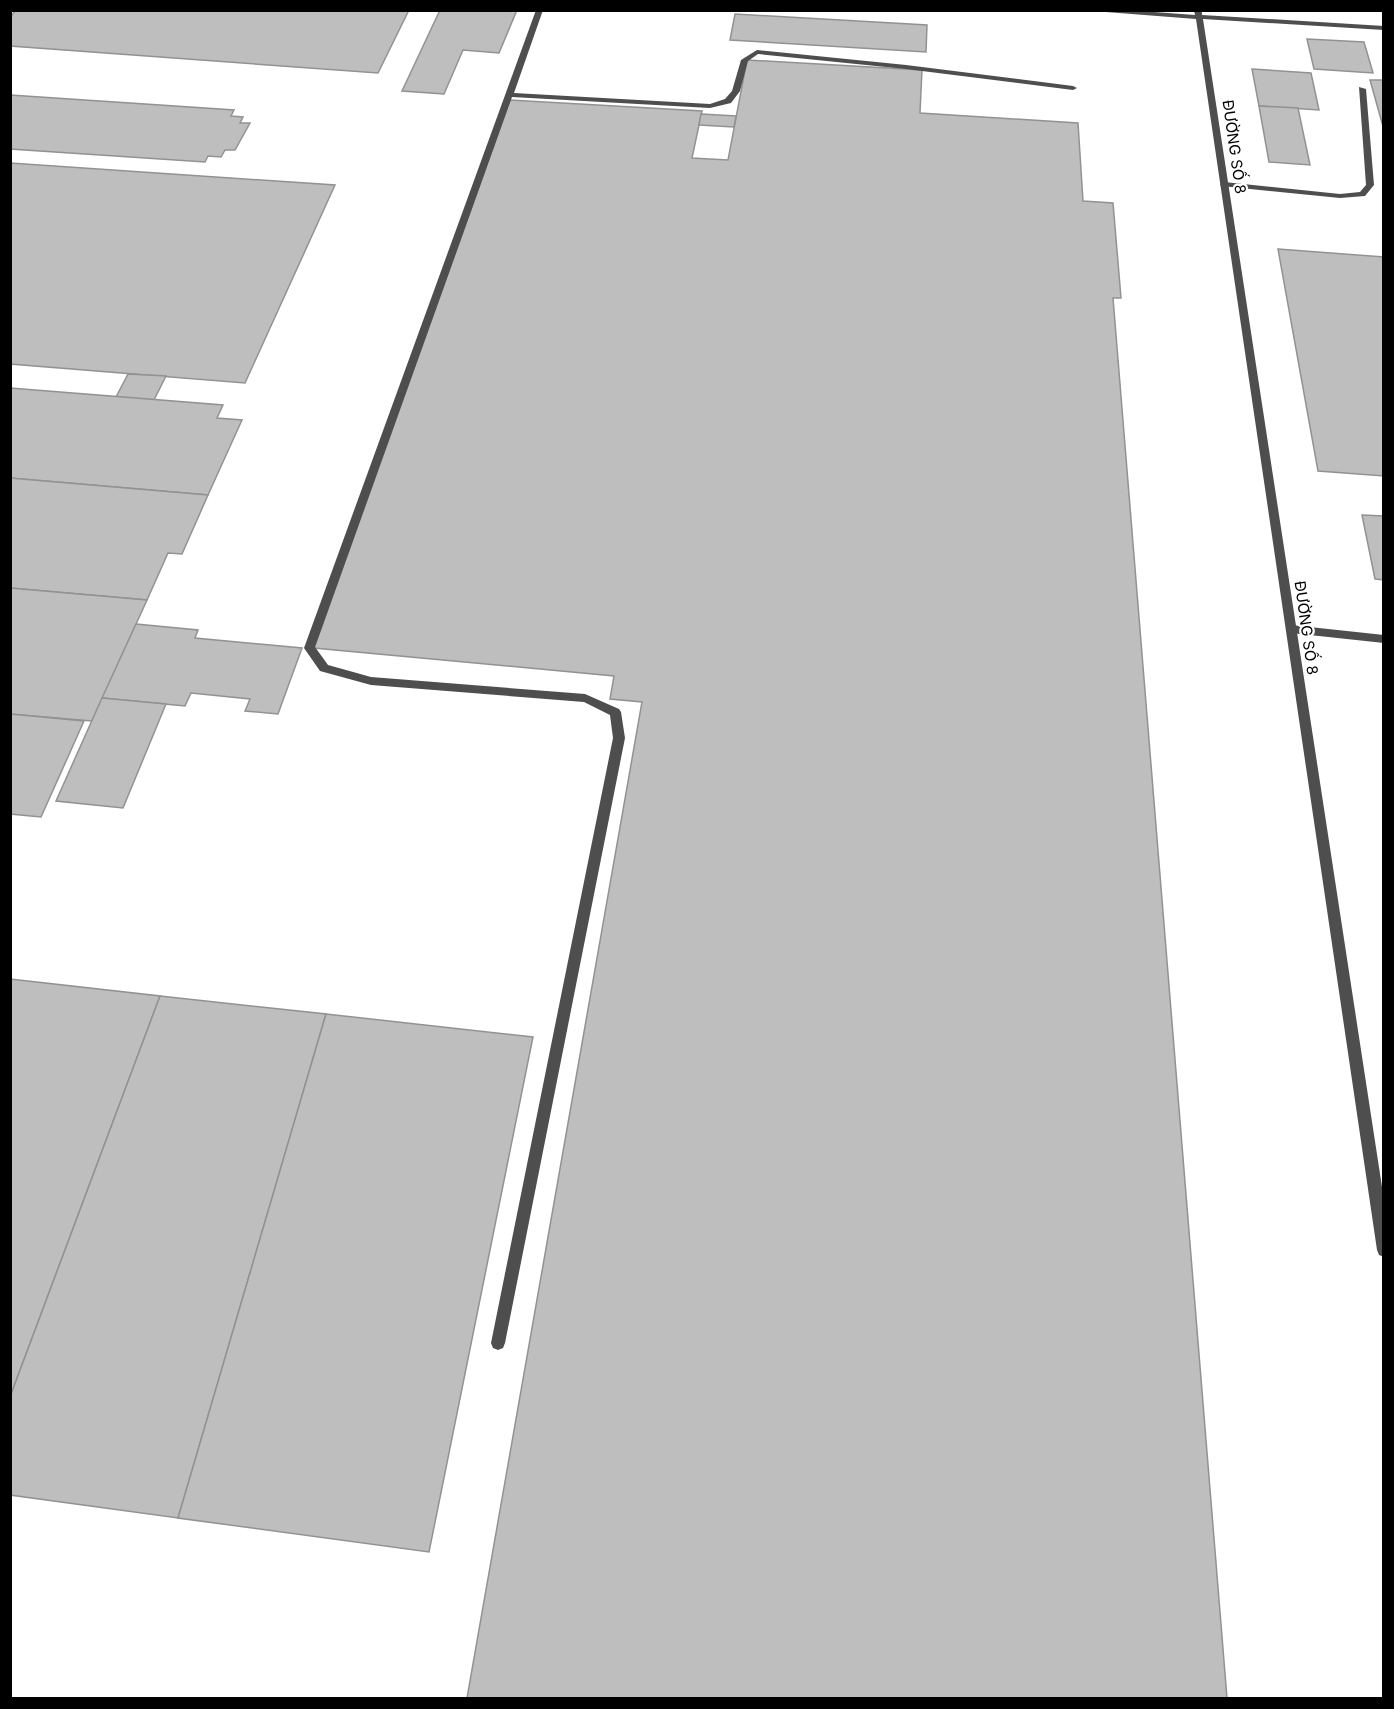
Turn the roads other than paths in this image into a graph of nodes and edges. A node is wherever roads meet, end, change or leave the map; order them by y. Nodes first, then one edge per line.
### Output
1 (540, 10) edge
2 (1083, 10) edge
3 (1199, 14) edge
4 (1383, 28) edge
5 (1073, 88) dead end
6 (1362, 89) dead end
7 (510, 95) junction
8 (1224, 184) junction
9 (1291, 629) junction
10 (1383, 639) edge
11 (1383, 1250) edge
12 (498, 1343) dead end

1 - 7 street
2 - 3 street
3 - 4 street
3 - 8 street, ĐƯỜNG SỐ 8
5 - 7 street
6 - 8 street
7 - 12 street
8 - 9 street, ĐƯỜNG SỐ 8
9 - 10 street
9 - 11 street, ĐƯỜNG SỐ 8

